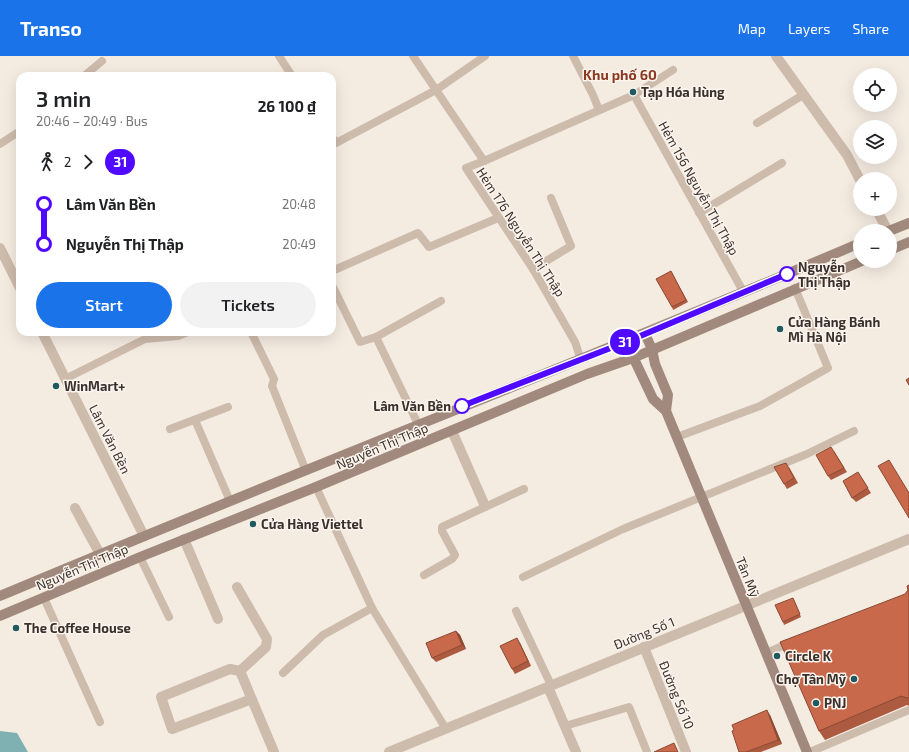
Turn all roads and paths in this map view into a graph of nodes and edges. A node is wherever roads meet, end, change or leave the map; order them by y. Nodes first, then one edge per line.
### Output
1 (279, 56) edge
2 (413, 56) edge
3 (485, 56) edge
4 (573, 56) edge
5 (776, 56) edge
6 (102, 61) dead end
7 (673, 70) dead end
8 (89, 72) edge
9 (289, 72) edge
10 (436, 90) junction
11 (634, 95) junction
12 (803, 95) junction
13 (598, 110) junction
14 (756, 123) dead end
15 (16, 134) edge
16 (336, 143) edge
17 (0, 144) edge
18 (484, 161) junction
19 (782, 164) dead end
20 (856, 172) edge
21 (551, 198) dead end
22 (699, 213) junction
23 (498, 218) junction
24 (909, 223) edge
25 (897, 228) edge
26 (908, 244) edge
27 (853, 247) edge
28 (0, 248) edge
29 (897, 248) edge
30 (853, 265) edge
31 (336, 269) edge
32 (533, 269) junction
33 (16, 280) edge
34 (795, 288) junction
35 (336, 293) edge
36 (744, 293) junction
37 (441, 301) dead end
38 (645, 334) junction
39 (44, 336) edge
40 (178, 336) edge
41 (253, 336) edge
42 (376, 337) junction
43 (626, 342) junction
44 (652, 349) junction
45 (633, 358) junction
46 (581, 360) junction
47 (587, 374) junction
48 (65, 379) junction
49 (228, 407) dead end
50 (666, 412) junction
51 (195, 420) junction
52 (418, 424) junction
53 (170, 429) dead end
54 (452, 431) junction
55 (854, 431) dead end
56 (677, 437) junction
57 (306, 471) junction
58 (316, 487) junction
59 (524, 489) dead end
60 (701, 496) junction
61 (230, 501) junction
62 (485, 506) junction
63 (75, 508) dead end
64 (144, 536) junction
65 (184, 539) junction
66 (909, 539) edge
67 (152, 552) junction
68 (100, 554) junction
69 (140, 556) junction
70 (424, 575) dead end
71 (523, 577) dead end
72 (237, 587) dead end
73 (0, 596) edge
74 (44, 598) junction
75 (746, 605) junction
76 (372, 608) junction
77 (516, 611) dead end
78 (0, 616) edge
79 (169, 617) dead end
80 (218, 619) dead end
81 (802, 639) edge
82 (644, 647) junction
83 (766, 653) junction
84 (240, 670) junction
85 (284, 673) dead end
86 (549, 686) junction
87 (252, 699) junction
88 (909, 710) edge
89 (100, 722) dead end
90 (565, 726) junction
91 (446, 728) junction
92 (274, 752) edge
93 (389, 752) edge
94 (576, 752) edge
95 (647, 752) edge
96 (686, 752) edge
97 (807, 752) edge
98 (810, 752) edge

1 - 9 lane
2 - 10 lane, Hẻm 176 Nguyễn Thị Thập
3 - 10 lane
4 - 13 lane
5 - 12 street
6 - 8 lane
7 - 11 lane
10 - 16 lane
10 - 18 lane, Hẻm 176 Nguyễn Thị Thập
11 - 13 lane
11 - 22 lane, Hẻm 156 Nguyễn Thị Thập
12 - 14 lane
12 - 20 street
13 - 18 lane
15 - 17 lane
18 - 23 lane, Hẻm 176 Nguyễn Thị Thập
19 - 22 lane
21 - 32 lane
22 - 36 lane, Hẻm 156 Nguyễn Thị Thập
23 - 31 lane
23 - 32 lane, Hẻm 176 Nguyễn Thị Thập
24 - 25 main road
26 - 29 main road
27 - 36 main road, Nguyễn Thị Thập
28 - 33 street
30 - 34 main road, Nguyễn Thị Thập
32 - 46 lane, Hẻm 176 Nguyễn Thị Thập
34 - 44 main road, Nguyễn Thị Thập
34 - 56 lane
35 - 42 lane
36 - 38 main road, Nguyễn Thị Thập
37 - 42 lane
38 - 43 main road, Nguyễn Thị Thập
38 - 44 main road, Tân Mỹ
39 - 48 street, Lâm Văn Bền
40 - 48 lane
41 - 57 lane
42 - 52 lane
43 - 45 main road, Tân Mỹ
43 - 46 main road, Nguyễn Thị Thập
44 - 45 main road, Nguyễn Thị Thập
44 - 50 main road, Tân Mỹ
45 - 47 main road, Nguyễn Thị Thập
45 - 50 main road, Tân Mỹ
46 - 47 main road
46 - 52 main road, Nguyễn Thị Thập
47 - 54 main road, Nguyễn Thị Thập
48 - 64 street, Lâm Văn Bền
49 - 51 lane
50 - 56 main road, Tân Mỹ
51 - 53 lane
51 - 61 lane
52 - 57 main road, Nguyễn Thị Thập
54 - 58 main road, Nguyễn Thị Thập
54 - 62 street
55 - 60 lane
56 - 60 main road, Tân Mỹ
57 - 61 main road, Nguyễn Thị Thập
58 - 65 main road, Nguyễn Thị Thập
58 - 76 lane
59 - 62 lane
60 - 71 lane
60 - 75 main road, Tân Mỹ
61 - 64 main road, Nguyễn Thị Thập
62 - 70 lane
63 - 68 street
64 - 67 main road
64 - 68 main road, Nguyễn Thị Thập
65 - 67 main road, Nguyễn Thị Thập
65 - 80 street
66 - 75 street, Đường Số 1
67 - 69 main road, Nguyễn Thị Thập
68 - 73 main road, Nguyễn Thị Thập
69 - 74 main road, Nguyễn Thị Thập
69 - 79 lane
72 - 84 street
74 - 78 main road, Nguyễn Thị Thập
74 - 89 lane
75 - 82 street, Đường Số 1
75 - 83 main road, Tân Mỹ
76 - 85 lane
76 - 91 lane
77 - 86 lane
81 - 83 lane
82 - 86 street, Đường Số 1
82 - 96 street, Đường Số 10
83 - 97 main road, Tân Mỹ
84 - 87 street
84 - 87 street
86 - 90 street
86 - 91 street, Đường Số 1
87 - 92 street
88 - 98 lane
90 - 94 street
90 - 95 lane
91 - 93 street, Đường Số 1

